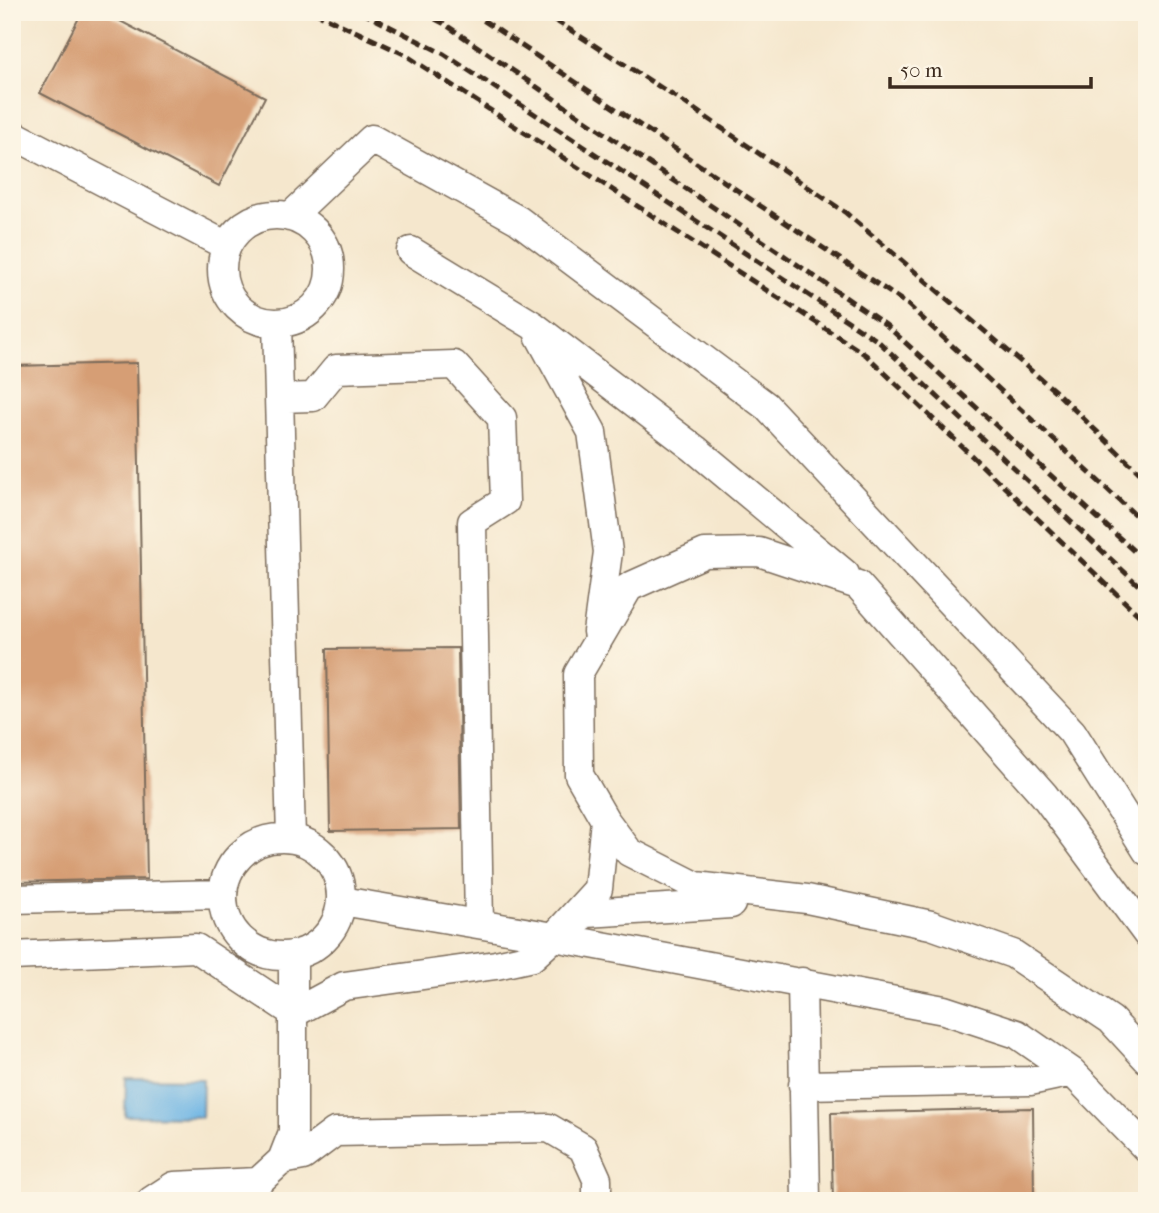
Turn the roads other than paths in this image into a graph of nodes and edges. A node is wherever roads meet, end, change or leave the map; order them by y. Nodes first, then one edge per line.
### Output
1 (12, 134) edge
2 (290, 217) junction
3 (227, 246) junction
4 (411, 251) dead end
5 (277, 323) junction
6 (534, 326) junction
7 (279, 398) junction
8 (858, 585) junction
9 (595, 644) junction
10 (605, 821) junction
11 (291, 838) junction
12 (1147, 851) edge
13 (222, 894) junction
14 (12, 899) edge
15 (807, 899) junction
16 (342, 901) junction
17 (479, 924) junction
18 (558, 933) junction
19 (1147, 934) edge
20 (12, 956) edge
21 (293, 956) junction
22 (802, 982) junction
23 (294, 1013) junction
24 (1147, 1059) edge
25 (1072, 1072) junction
26 (803, 1085) junction
27 (1147, 1149) edge
28 (282, 1160) junction
29 (151, 1201) edge
30 (597, 1201) edge
31 (806, 1201) edge

1 - 3 lane
2 - 3 lane
2 - 5 lane
2 - 12 lane
3 - 5 lane
4 - 6 lane
5 - 7 lane
6 - 8 lane
6 - 9 lane
7 - 11 lane
7 - 17 lane
8 - 9 lane
8 - 19 lane
9 - 10 lane
10 - 15 lane
10 - 18 lane
11 - 13 lane
11 - 16 lane
13 - 14 lane
13 - 21 lane
15 - 18 lane
15 - 24 lane
16 - 17 lane
16 - 21 lane
17 - 18 lane
18 - 22 lane
18 - 23 lane
20 - 23 lane
21 - 23 lane
22 - 25 lane
22 - 26 lane
23 - 28 lane
25 - 26 lane
25 - 27 lane
26 - 31 lane
28 - 29 lane
28 - 30 lane

